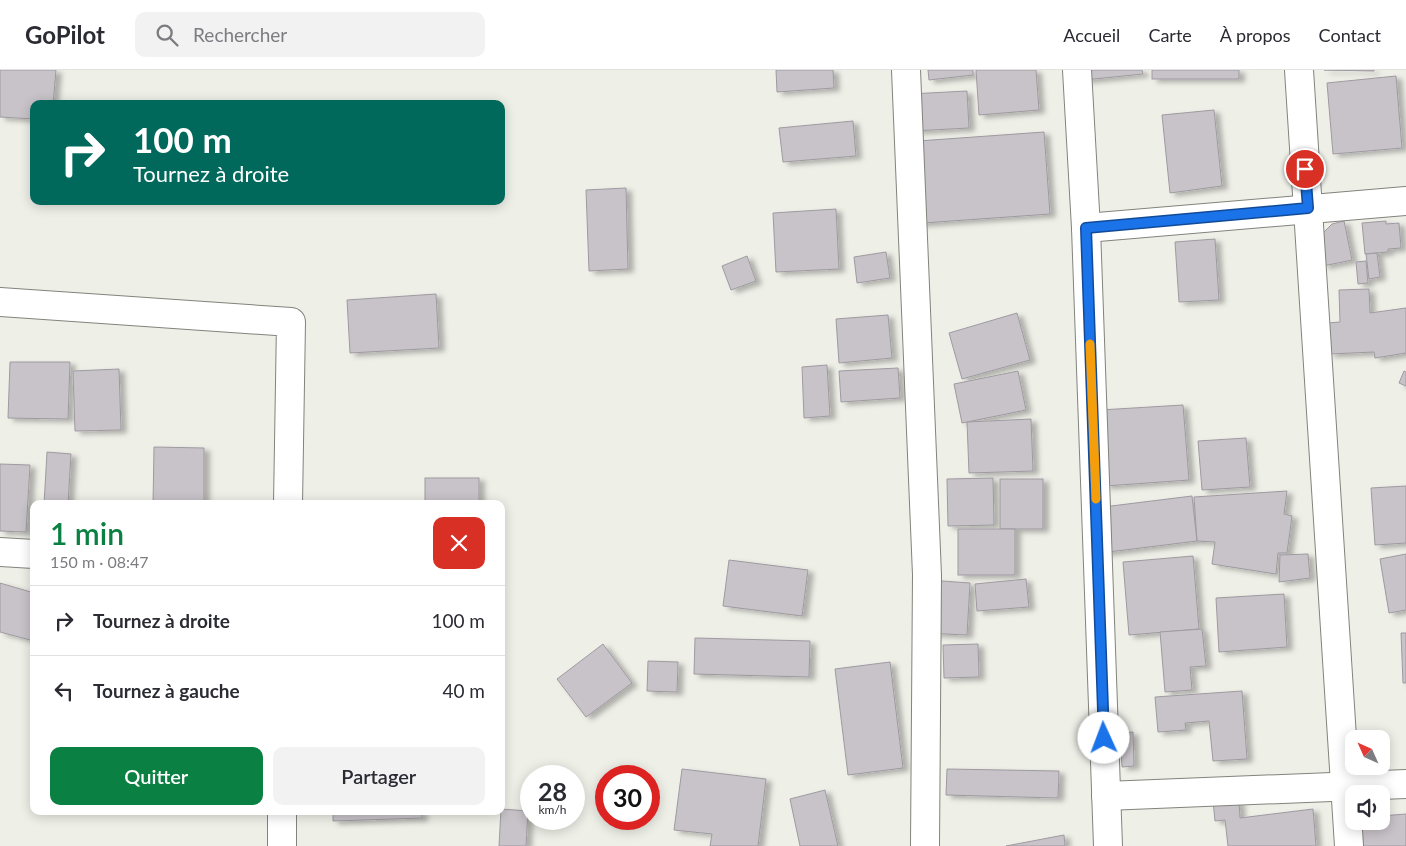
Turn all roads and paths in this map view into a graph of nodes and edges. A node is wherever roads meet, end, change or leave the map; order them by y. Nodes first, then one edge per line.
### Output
1 (906, 70) edge
2 (1077, 70) edge
3 (1298, 70) edge
4 (1406, 201) edge
5 (1308, 208) junction
6 (1086, 228) junction
7 (0, 302) edge
8 (288, 500) edge
9 (0, 552) edge
10 (30, 554) edge
11 (1406, 784) edge
12 (1386, 785) edge
13 (1345, 787) joint
14 (1106, 796) junction
15 (282, 815) edge
16 (1348, 830) edge
17 (282, 846) edge
18 (924, 846) edge
19 (1108, 846) edge
20 (1349, 846) edge

1 - 18 street
2 - 6 street
3 - 5 street
4 - 5 street
5 - 6 street
5 - 13 street
6 - 14 street
7 - 8 street
9 - 10 street
11 - 12 street
13 - 14 street
14 - 19 street
15 - 17 street
16 - 20 street

